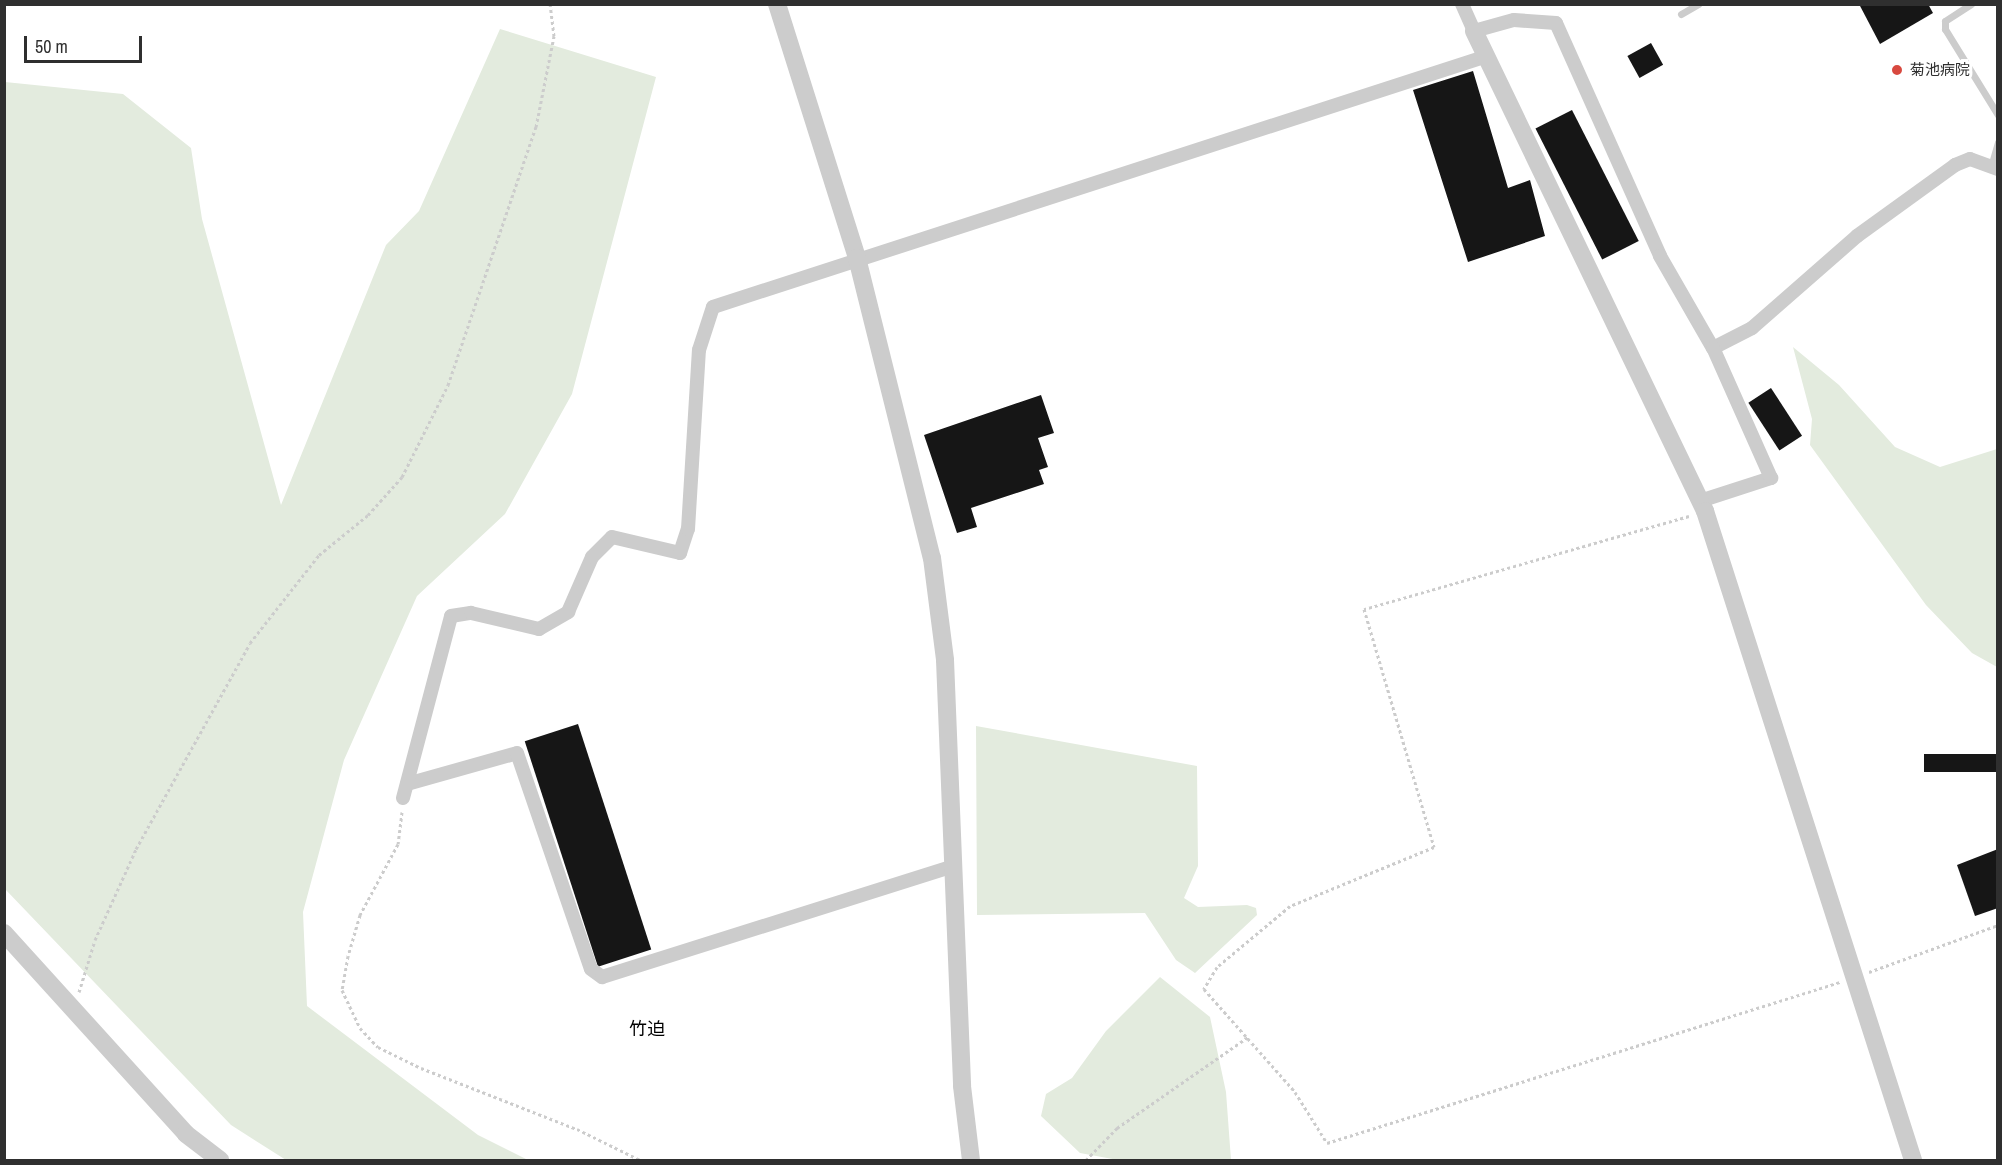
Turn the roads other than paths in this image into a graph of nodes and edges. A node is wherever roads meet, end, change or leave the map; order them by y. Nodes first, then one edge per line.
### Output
1 (777, 4) edge
2 (1462, 4) edge
3 (1698, 4) edge
4 (1971, 4) edge
5 (1681, 14) dead end
6 (1474, 32) junction
7 (1484, 57) junction
8 (1998, 115) edge
9 (1998, 142) edge
10 (1995, 166) edge
11 (857, 258) junction
12 (1713, 348) junction
13 (1702, 506) junction
14 (407, 784) junction
15 (403, 798) road end
16 (951, 867) junction
17 (4, 933) edge
18 (220, 1161) edge
19 (971, 1161) edge
20 (1913, 1161) edge

1 - 11 street
2 - 6 street
3 - 5 lane
4 - 8 lane
6 - 7 street
6 - 12 street
7 - 11 street
7 - 13 street
9 - 10 lane
10 - 12 street
11 - 14 street
11 - 16 street
12 - 13 street
13 - 20 street
14 - 15 street
14 - 16 street
16 - 19 street
17 - 18 street

